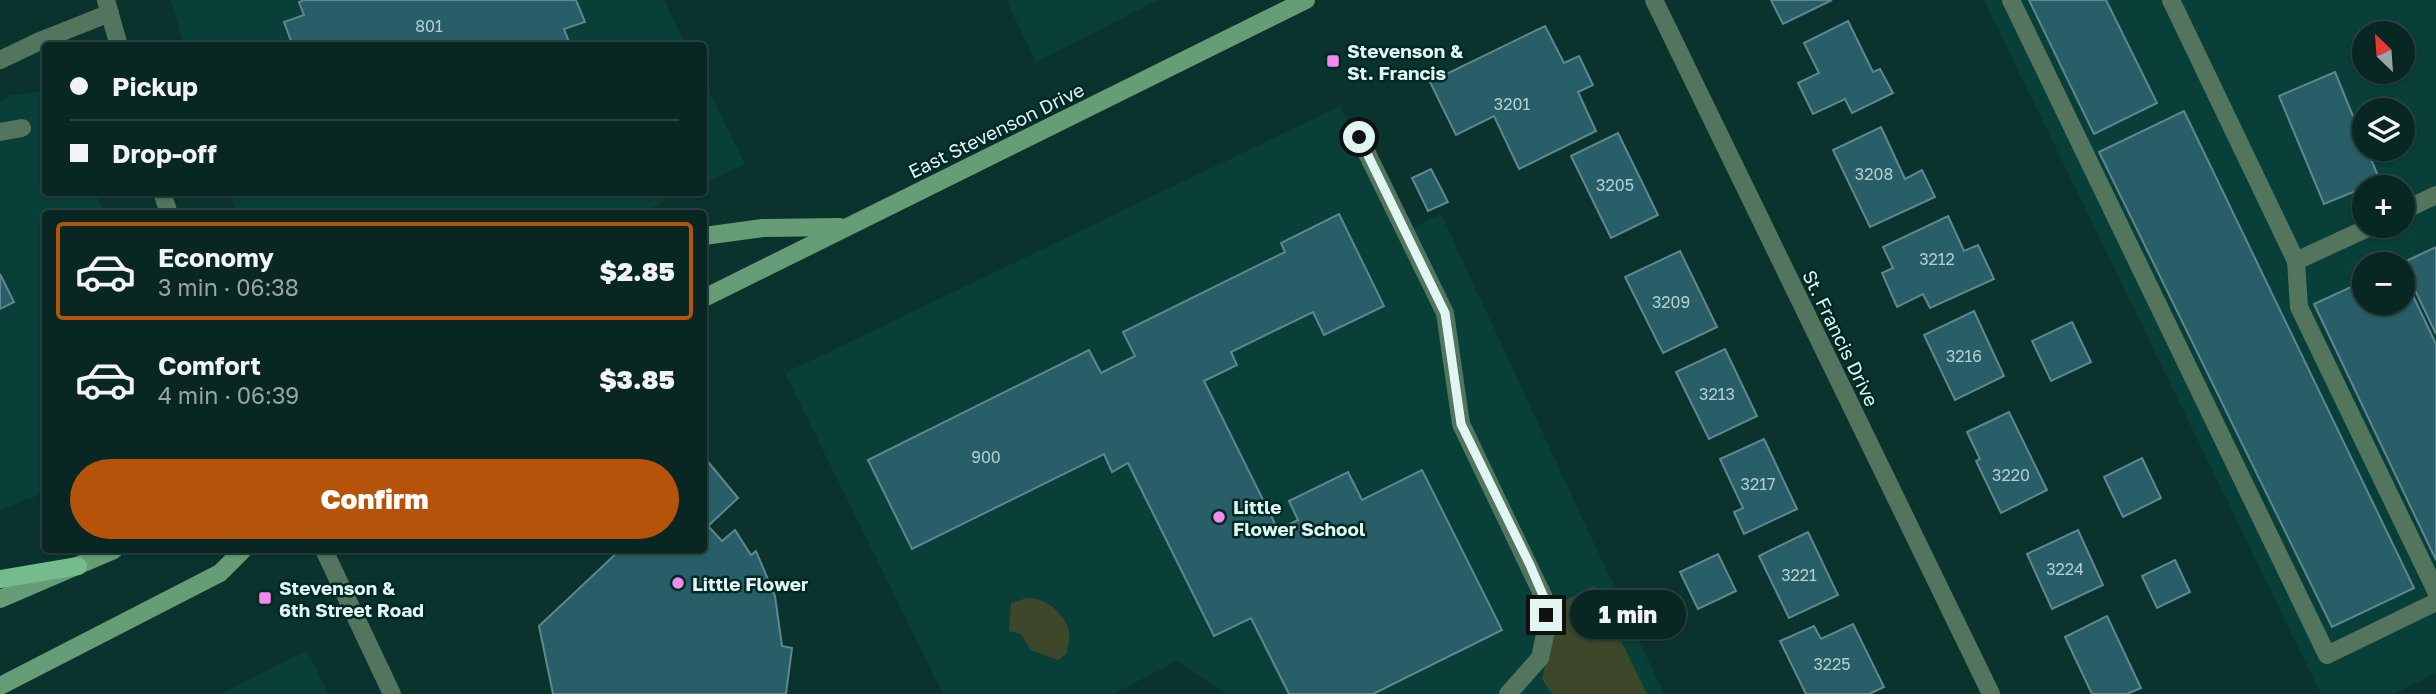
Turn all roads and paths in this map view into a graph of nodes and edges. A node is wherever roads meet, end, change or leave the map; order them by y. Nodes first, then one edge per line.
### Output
1 (1306, 0) edge
2 (1654, 0) edge
3 (2011, 0) edge
4 (2171, 0) edge
5 (108, 7) edge
6 (118, 42) edge
7 (0, 60) edge
8 (22, 128) dead end
9 (0, 132) edge
10 (1359, 137) dead end
11 (2436, 195) edge
12 (2415, 205) edge
13 (847, 227) junction
14 (2352, 235) edge
15 (707, 236) edge
16 (2297, 261) junction
17 (707, 297) edge
18 (107, 553) edge
19 (240, 553) edge
20 (325, 553) edge
21 (78, 566) junction
22 (0, 579) edge
23 (2436, 591) edge
24 (0, 599) edge
25 (2436, 603) edge
26 (0, 686) edge
27 (392, 694) edge
28 (1508, 694) edge
29 (1991, 694) edge

1 - 13 main road, East Stevenson Drive
2 - 29 street, St. Francis Drive
3 - 25 street
4 - 16 street
5 - 6 street
5 - 7 street
8 - 9 street
10 - 28 street
11 - 12 street
13 - 15 main road
13 - 17 main road, East Stevenson Drive
14 - 16 street
16 - 23 street
18 - 21 main road
19 - 26 main road
20 - 27 street
21 - 22 main road
21 - 24 main road

